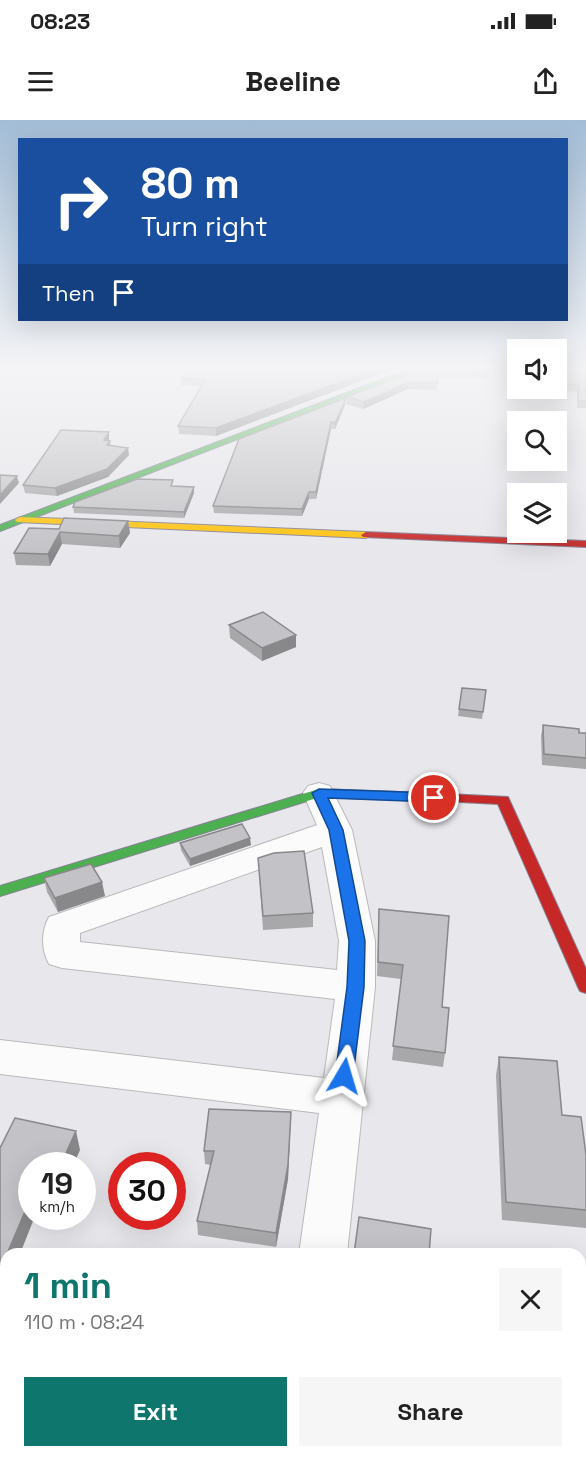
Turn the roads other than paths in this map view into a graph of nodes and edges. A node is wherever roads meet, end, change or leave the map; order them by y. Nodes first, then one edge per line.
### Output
1 (252, 431) edge
2 (20, 520) junction
3 (0, 528) edge
4 (586, 544) edge
5 (319, 793) junction
6 (336, 830) junction
7 (0, 891) edge
8 (356, 987) junction
9 (586, 987) edge
10 (0, 1057) edge
11 (341, 1098) junction
12 (324, 1248) edge

1 - 2 street
2 - 3 street
2 - 4 street
5 - 6 street
5 - 7 street
5 - 9 street
6 - 8 street
6 - 8 street
8 - 11 street
10 - 11 street
11 - 12 street

